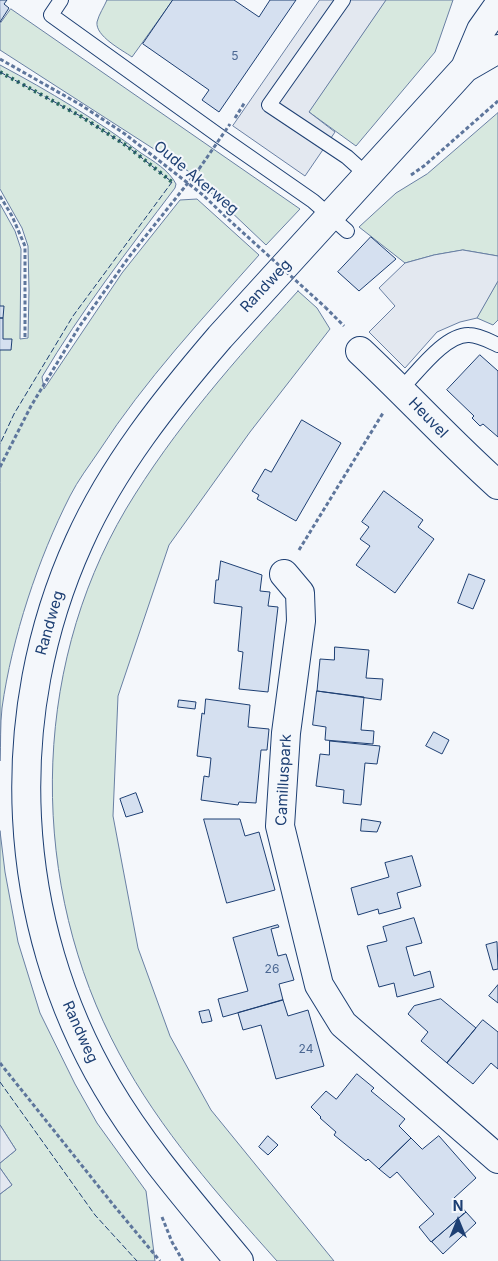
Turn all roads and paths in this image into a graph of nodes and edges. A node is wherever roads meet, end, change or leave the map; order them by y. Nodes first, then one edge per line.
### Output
1 (61, 0) edge
2 (343, 0) edge
3 (498, 6) edge
4 (498, 49) edge
5 (0, 59) edge
6 (464, 68) junction
7 (498, 101) edge
8 (230, 124) dead end
9 (367, 175) junction
10 (408, 177) dead end
11 (188, 183) junction
12 (0, 196) edge
13 (339, 224) junction
14 (345, 328) dead end
15 (25, 338) dead end
16 (498, 345) edge
17 (360, 351) dead end
18 (401, 389) junction
19 (0, 467) edge
20 (498, 485) edge
21 (284, 574) joint
22 (0, 1063) edge
23 (498, 1159) edge
24 (160, 1261) edge
25 (238, 1261) edge

1 - 13 lane
2 - 9 lane
3 - 6 main road, Randweg
4 - 6 main road, Randweg
5 - 11 path, Oude Akerweg
6 - 9 main road, Randweg
7 - 10 path
8 - 11 path, bridge
9 - 13 main road, Randweg
11 - 14 path, Oude Akerweg, bridge
11 - 19 path
12 - 15 path
13 - 25 main road, Randweg
16 - 18 lane
17 - 18 main road, Heuvel
18 - 20 main road, Heuvel
18 - 21 path
21 - 23 main road, Camilluspark
22 - 24 path

